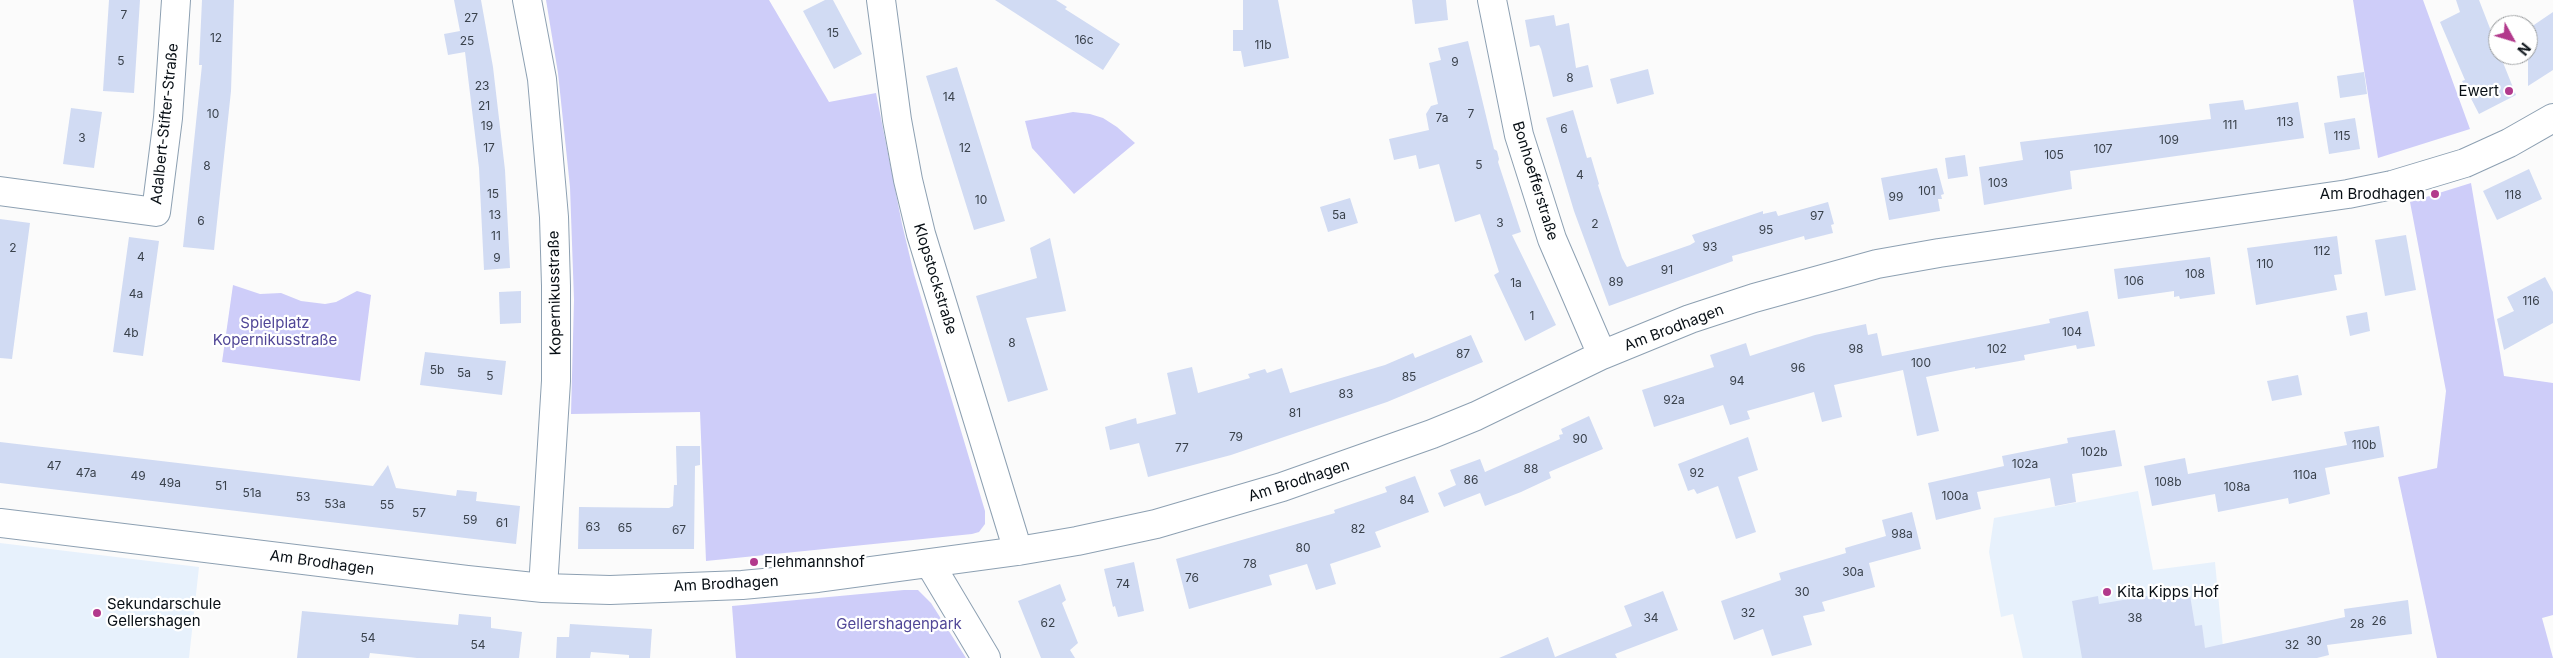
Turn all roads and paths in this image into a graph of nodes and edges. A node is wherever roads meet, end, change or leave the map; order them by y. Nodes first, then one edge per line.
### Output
1 (176, 0) edge
2 (527, 0) edge
3 (882, 0) edge
4 (1492, 0) edge
5 (2553, 118) edge
6 (0, 191) edge
7 (1602, 355) junction
8 (0, 523) edge
9 (1018, 551) junction
10 (930, 564) junction
11 (543, 588) junction
12 (986, 658) edge

1 - 6 street, Adalbert-Stifter-Straße
2 - 11 street, Kopernikusstraße
3 - 9 street, Klopstockstraße
4 - 7 street, Bonhoefferstraße
5 - 7 street, Am Brodhagen
7 - 9 street, Am Brodhagen
8 - 11 street, Am Brodhagen
9 - 10 street, Am Brodhagen
10 - 11 street, Am Brodhagen
10 - 12 street

